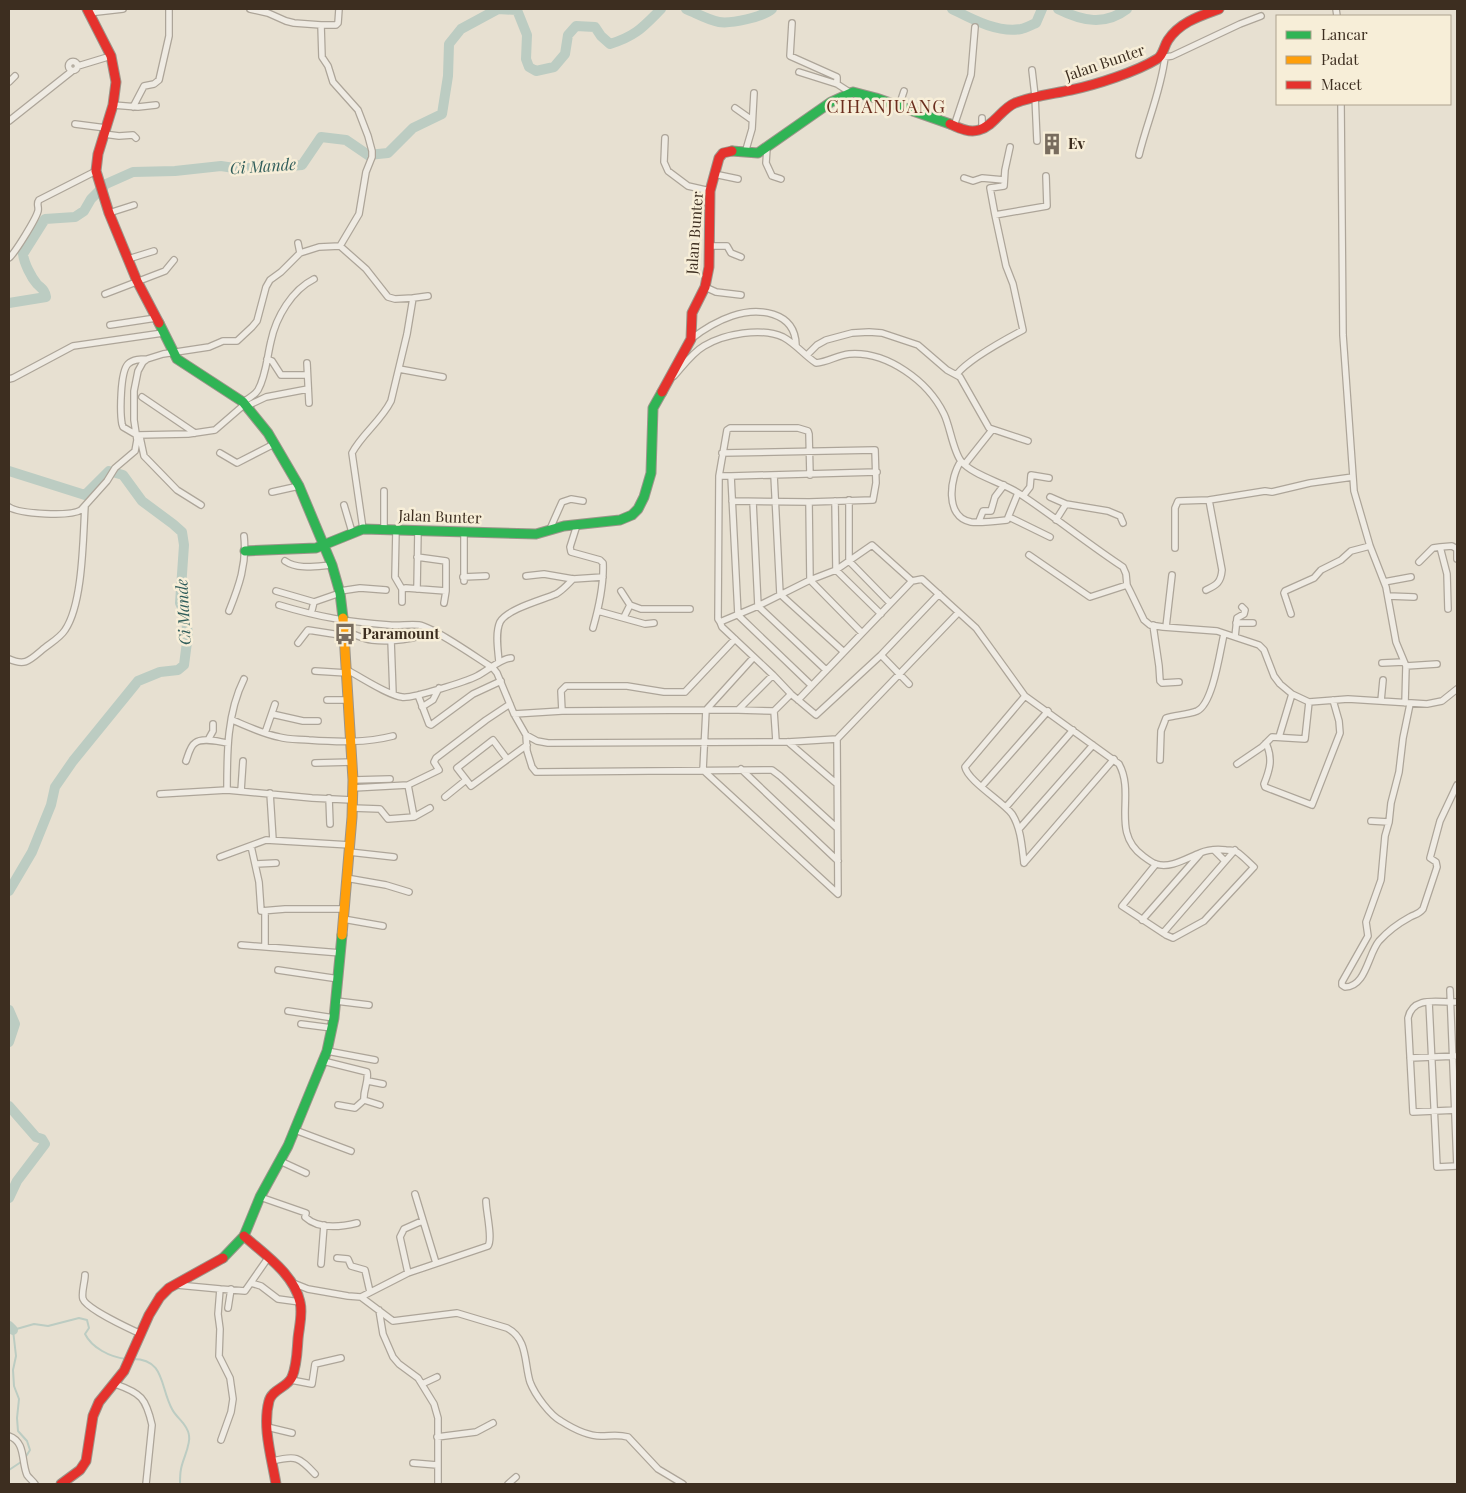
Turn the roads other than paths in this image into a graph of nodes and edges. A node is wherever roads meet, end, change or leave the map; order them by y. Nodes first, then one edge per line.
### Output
1 (123, 9) edge
2 (169, 9) edge
3 (250, 9) edge
4 (338, 9) edge
5 (1219, 9) edge
6 (262, 10) edge
7 (88, 11) edge
8 (1261, 16) dead end
9 (792, 24) dead end
10 (321, 25) junction
11 (975, 26) dead end
12 (110, 56) junction
13 (1162, 58) junction
14 (1032, 70) dead end
15 (799, 72) dead end
16 (15, 76) dead end
17 (9, 82) edge
18 (837, 84) junction
19 (904, 91) dead end
20 (754, 93) dead end
21 (851, 93) junction
22 (1035, 96) junction
23 (113, 105) junction
24 (156, 105) dead end
25 (1341, 105) edge
26 (899, 106) junction
27 (133, 107) junction
28 (735, 108) dead end
29 (982, 118) dead end
30 (752, 120) junction
31 (9, 121) edge
32 (75, 124) dead end
33 (954, 126) junction
34 (982, 130) junction
35 (105, 131) junction
36 (136, 138) dead end
37 (665, 138) dead end
38 (1037, 141) dead end
39 (1010, 147) dead end
40 (767, 148) junction
41 (745, 153) junction
42 (1139, 155) dead end
43 (96, 171) junction
44 (714, 174) junction
45 (1046, 176) dead end
46 (964, 178) dead end
47 (738, 179) dead end
48 (781, 180) dead end
49 (1004, 180) junction
50 (710, 191) junction
51 (134, 205) dead end
52 (110, 214) junction
53 (995, 215) junction
54 (298, 243) dead end
55 (340, 246) junction
56 (710, 246) junction
57 (154, 251) dead end
58 (300, 253) junction
59 (10, 257) edge
60 (741, 257) dead end
61 (128, 259) junction
62 (174, 260) dead end
63 (314, 279) dead end
64 (137, 282) junction
65 (704, 287) junction
66 (105, 294) dead end
67 (741, 295) dead end
68 (428, 296) dead end
69 (413, 298) junction
70 (156, 318) junction
71 (110, 325) dead end
72 (163, 333) junction
73 (692, 339) junction
74 (796, 345) junction
75 (173, 352) junction
76 (807, 356) junction
77 (267, 358) junction
78 (147, 359) junction
79 (306, 363) dead end
80 (399, 369) junction
81 (957, 374) junction
82 (307, 375) junction
83 (443, 377) dead end
84 (9, 379) edge
85 (667, 382) junction
86 (308, 389) junction
87 (142, 396) dead end
88 (310, 403) dead end
89 (245, 404) junction
90 (992, 430) junction
91 (195, 433) junction
92 (137, 434) junction
93 (1028, 441) dead end
94 (274, 444) junction
95 (810, 451) junction
96 (220, 453) dead end
97 (722, 453) junction
98 (963, 462) junction
99 (877, 472) junction
100 (810, 474) junction
101 (774, 475) junction
102 (719, 476) junction
103 (731, 476) junction
104 (1353, 477) junction
105 (1049, 478) dead end
106 (1004, 485) junction
107 (299, 486) junction
108 (384, 491) dead end
109 (272, 492) dead end
110 (1020, 494) junction
111 (1050, 497) dead end
112 (849, 500) junction
113 (1209, 500) junction
114 (583, 501) dead end
115 (732, 501) junction
116 (753, 502) junction
117 (775, 502) junction
118 (809, 502) junction
119 (835, 502) junction
120 (344, 504) dead end
121 (1066, 504) junction
122 (201, 505) dead end
123 (85, 506) junction
124 (9, 508) edge
125 (1009, 517) junction
126 (1056, 520) junction
127 (979, 521) junction
128 (1123, 523) dead end
129 (577, 525) junction
130 (363, 529) junction
131 (384, 529) junction
132 (550, 529) junction
133 (396, 530) junction
134 (418, 530) junction
135 (352, 532) junction
136 (464, 532) junction
137 (244, 536) dead end
138 (1050, 537) dead end
139 (324, 546) junction
140 (1370, 546) junction
141 (1440, 547) junction
142 (1175, 548) dead end
143 (1457, 549) edge
144 (246, 550) junction
145 (1029, 555) dead end
146 (417, 557) junction
147 (1457, 559) edge
148 (285, 561) dead end
149 (849, 561) junction
150 (1419, 562) dead end
151 (332, 565) junction
152 (836, 570) junction
153 (1172, 575) dead end
154 (486, 576) dead end
155 (526, 576) dead end
156 (604, 576) junction
157 (1411, 577) dead end
158 (574, 578) junction
159 (810, 580) junction
160 (912, 581) junction
161 (1384, 582) junction
162 (1127, 585) junction
163 (402, 589) junction
164 (417, 589) junction
165 (386, 590) dead end
166 (1206, 590) dead end
167 (276, 591) dead end
168 (446, 591) junction
169 (621, 591) dead end
170 (340, 592) junction
171 (780, 594) junction
172 (939, 594) junction
173 (1388, 596) junction
174 (1414, 597) dead end
175 (314, 602) junction
176 (402, 602) dead end
177 (444, 603) dead end
178 (630, 604) junction
179 (890, 604) junction
180 (279, 605) dead end
181 (758, 606) junction
182 (1242, 607) dead end
183 (1448, 609) dead end
184 (312, 610) dead end
185 (690, 610) dead end
186 (229, 611) dead end
187 (598, 611) junction
188 (958, 613) junction
189 (881, 614) junction
190 (1291, 614) dead end
191 (738, 615) junction
192 (624, 617) junction
193 (344, 622) junction
194 (720, 622) junction
195 (654, 623) dead end
196 (1236, 623) junction
197 (1253, 623) dead end
198 (1151, 625) junction
199 (1166, 627) junction
200 (593, 628) dead end
201 (1144, 629) dead end
202 (431, 630) junction
203 (862, 633) junction
204 (1224, 634) junction
205 (345, 635) junction
206 (1235, 637) junction
207 (735, 639) junction
208 (390, 640) junction
209 (298, 643) dead end
210 (844, 652) junction
211 (881, 655) junction
212 (754, 657) junction
213 (511, 658) dead end
214 (9, 659) edge
215 (499, 662) junction
216 (1382, 662) dead end
217 (1405, 664) junction
218 (1437, 664) dead end
219 (493, 668) junction
220 (826, 670) junction
221 (315, 671) dead end
222 (347, 671) junction
223 (900, 675) junction
224 (774, 676) junction
225 (244, 678) dead end
226 (1383, 680) dead end
227 (500, 681) junction
228 (1179, 682) dead end
229 (909, 684) dead end
230 (811, 685) junction
231 (439, 688) junction
232 (1457, 689) edge
233 (394, 694) junction
234 (791, 694) junction
235 (1292, 694) junction
236 (418, 695) junction
237 (1025, 696) junction
238 (327, 700) dead end
239 (349, 700) junction
240 (798, 700) junction
241 (1333, 700) junction
242 (1381, 701) junction
243 (1309, 702) junction
244 (275, 704) dead end
245 (510, 704) junction
246 (1408, 704) junction
247 (422, 707) junction
248 (706, 710) junction
249 (738, 710) junction
250 (562, 711) junction
251 (774, 711) junction
252 (1048, 711) junction
253 (272, 714) junction
254 (514, 714) junction
255 (232, 720) junction
256 (318, 721) dead end
257 (213, 724) dead end
258 (1073, 730) junction
259 (265, 733) junction
260 (526, 735) junction
261 (393, 736) dead end
262 (1279, 737) junction
263 (837, 739) junction
264 (208, 740) junction
265 (351, 742) junction
266 (703, 742) junction
267 (776, 742) junction
268 (788, 742) junction
269 (228, 743) junction
270 (1266, 743) junction
271 (527, 745) junction
272 (1093, 745) junction
273 (508, 759) junction
274 (1114, 760) junction
275 (1160, 760) dead end
276 (186, 761) dead end
277 (242, 761) dead end
278 (353, 762) junction
279 (315, 763) dead end
280 (1237, 764) dead end
281 (741, 769) junction
282 (703, 770) junction
283 (390, 779) dead end
284 (466, 780) junction
285 (353, 784) junction
286 (837, 784) junction
287 (408, 785) junction
288 (1457, 785) edge
289 (982, 786) junction
290 (227, 790) junction
291 (241, 791) junction
292 (270, 793) junction
293 (160, 794) dead end
294 (445, 797) dead end
295 (329, 798) junction
296 (352, 804) junction
297 (1006, 807) junction
298 (430, 808) dead end
299 (414, 817) junction
300 (1371, 821) dead end
301 (1389, 822) junction
302 (330, 824) dead end
303 (837, 828) junction
304 (1018, 829) junction
305 (274, 840) junction
306 (251, 846) junction
307 (349, 848) junction
308 (1214, 850) junction
309 (1235, 850) junction
310 (1201, 852) junction
311 (394, 856) dead end
312 (220, 857) dead end
313 (838, 861) junction
314 (1226, 861) junction
315 (276, 863) dead end
316 (256, 864) junction
317 (1156, 864) junction
318 (346, 878) junction
319 (409, 892) dead end
320 (344, 909) junction
321 (265, 911) junction
322 (343, 919) junction
323 (1142, 920) junction
324 (383, 926) dead end
325 (1163, 933) junction
326 (241, 945) dead end
327 (265, 946) junction
328 (341, 952) junction
329 (278, 970) dead end
330 (339, 979) junction
331 (1450, 990) dead end
332 (336, 1001) junction
333 (1430, 1002) junction
334 (1450, 1002) junction
335 (1457, 1002) edge
336 (369, 1005) dead end
337 (288, 1012) dead end
338 (334, 1018) junction
339 (301, 1024) dead end
340 (332, 1028) junction
341 (327, 1051) junction
342 (1455, 1056) edge
343 (1432, 1057) junction
344 (1410, 1058) junction
345 (374, 1060) dead end
346 (323, 1061) junction
347 (368, 1081) junction
348 (384, 1084) dead end
349 (364, 1100) junction
350 (338, 1105) dead end
351 (380, 1105) dead end
352 (1456, 1110) edge
353 (1434, 1111) junction
354 (295, 1130) junction
355 (351, 1151) dead end
356 (280, 1160) junction
357 (1457, 1166) edge
358 (306, 1173) dead end
359 (415, 1194) dead end
360 (260, 1197) junction
361 (486, 1201) dead end
362 (422, 1221) junction
363 (358, 1223) dead end
364 (324, 1225) junction
365 (244, 1236) junction
366 (268, 1258) junction
367 (337, 1258) dead end
368 (436, 1263) junction
369 (321, 1264) dead end
370 (408, 1273) junction
371 (85, 1276) dead end
372 (252, 1283) junction
373 (293, 1283) junction
374 (174, 1285) junction
375 (220, 1289) junction
376 (231, 1289) junction
377 (370, 1292) junction
378 (361, 1297) junction
379 (300, 1302) junction
380 (228, 1308) dead end
381 (379, 1310) junction
382 (141, 1334) junction
383 (341, 1358) dead end
384 (437, 1377) dead end
385 (288, 1382) junction
386 (115, 1384) junction
387 (422, 1384) junction
388 (494, 1423) dead end
389 (267, 1427) junction
390 (292, 1432) dead end
391 (9, 1436) edge
392 (438, 1437) junction
393 (221, 1440) dead end
394 (273, 1461) junction
395 (413, 1463) dead end
396 (437, 1465) junction
397 (315, 1474) dead end
398 (516, 1476) dead end
399 (35, 1484) edge
400 (62, 1484) edge
401 (146, 1484) edge
402 (276, 1484) edge
403 (438, 1484) edge
404 (508, 1484) edge
405 (683, 1484) edge

1 - 7 street
2 - 27 street
3 - 6 street
4 - 10 street
5 - 13 main road, Jalan Bunter
6 - 10 street
7 - 12 main road
8 - 13 street
9 - 18 street
10 - 55 street
11 - 33 street
12 - 23 main road
12 - 31 street
13 - 22 main road, Jalan Bunter
13 - 42 street
14 - 22 street
15 - 18 street
16 - 17 street
18 - 21 street
19 - 26 street
20 - 30 street
21 - 26 main road
21 - 40 main road, Jalan Bunter
22 - 34 main road, Jalan Bunter
22 - 38 street
23 - 27 street
23 - 35 main road
24 - 27 street
25 - 104 street
26 - 33 main road
28 - 30 street
29 - 34 street
30 - 41 street
32 - 35 street
33 - 34 main road
35 - 36 street
35 - 43 main road
37 - 50 street
39 - 49 street
40 - 41 main road, Jalan Bunter
40 - 48 street
41 - 44 main road, Jalan Bunter
43 - 52 main road
43 - 59 street
44 - 47 street
44 - 50 main road, Jalan Bunter
45 - 53 street
46 - 49 street
49 - 53 street
50 - 56 main road, Jalan Bunter
51 - 52 street
52 - 61 main road
53 - 81 street
54 - 58 street
55 - 58 street
55 - 69 street
56 - 60 street
56 - 65 main road, Jalan Bunter
57 - 61 street
58 - 75 street
61 - 64 main road
62 - 64 street
63 - 77 street
64 - 66 street
64 - 70 main road
65 - 67 street
65 - 73 main road, Jalan Bunter
68 - 69 street
69 - 80 street
70 - 71 street
70 - 72 main road
72 - 75 main road
72 - 84 street
73 - 74 street
73 - 85 main road, Jalan Bunter
74 - 76 street
74 - 85 street
75 - 78 street
75 - 89 main road
76 - 81 street
76 - 98 street
77 - 82 street
77 - 89 street
78 - 92 street
78 - 92 street
79 - 82 street
80 - 83 street
80 - 130 street
81 - 90 street
82 - 86 street
85 - 129 main road, Jalan Bunter
86 - 88 street
86 - 89 street
87 - 91 street
89 - 91 street
89 - 94 main road
90 - 93 street
90 - 98 street
91 - 92 street
92 - 122 street
92 - 123 street
94 - 96 street
94 - 107 main road
95 - 97 street
95 - 97 street
95 - 99 street
95 - 100 street
97 - 102 street
98 - 106 street
98 - 127 street
99 - 100 street
99 - 112 street
100 - 101 street
101 - 103 street
101 - 117 street
102 - 103 street
102 - 194 street
103 - 115 street
104 - 113 street
104 - 140 street
105 - 110 street
106 - 110 street
106 - 127 street
107 - 109 street
107 - 139 main road
108 - 131 street
110 - 125 street
110 - 126 street
111 - 121 street
112 - 119 street
112 - 149 street
113 - 142 street
113 - 166 street
114 - 132 street
115 - 116 street
115 - 191 street
116 - 117 street
116 - 181 street
117 - 118 street
117 - 171 street
118 - 119 street
118 - 159 street
119 - 152 street
120 - 135 street
121 - 126 street
121 - 128 street
123 - 124 street
123 - 214 street
125 - 127 street
125 - 138 street
126 - 162 street
129 - 132 main road, Jalan Bunter
129 - 156 street
130 - 131 main road, Jalan Bunter
130 - 135 main road, Jalan Bunter
131 - 133 main road, Jalan Bunter
132 - 136 main road, Jalan Bunter
133 - 134 main road, Jalan Bunter
133 - 163 street
134 - 136 main road, Jalan Bunter
134 - 146 street
135 - 139 main road, Jalan Bunter
136 - 154 street
137 - 144 street
139 - 144 main road, Jalan Bunter
139 - 151 main road
140 - 161 street
140 - 190 street
141 - 143 street
141 - 150 street
141 - 183 street
143 - 147 street
144 - 186 street
145 - 162 street
146 - 164 street
146 - 168 street
148 - 151 street
149 - 152 street
149 - 160 street
149 - 179 street
151 - 170 main road
152 - 159 street
152 - 189 street
153 - 199 street
155 - 158 street
156 - 158 street
156 - 187 street
157 - 161 street
158 - 215 street
159 - 171 street
159 - 203 street
160 - 172 street
160 - 179 street
161 - 173 street
162 - 198 street
163 - 164 street
163 - 176 street
164 - 168 street
165 - 170 street
167 - 175 street
168 - 177 street
169 - 178 street
170 - 175 street
170 - 193 main road
171 - 181 street
171 - 210 street
172 - 188 street
172 - 211 street
173 - 174 street
173 - 217 street
175 - 184 street
178 - 185 street
178 - 192 street
179 - 189 street
180 - 193 street
181 - 191 street
181 - 220 street
182 - 196 street
187 - 192 street
187 - 200 street
188 - 223 street
188 - 237 street
189 - 203 street
191 - 194 street
191 - 230 street
192 - 195 street
193 - 202 street
193 - 205 main road
194 - 207 street
196 - 197 street
196 - 206 street
198 - 199 street
198 - 201 street
198 - 228 street
199 - 204 street
202 - 208 street
202 - 219 street
203 - 210 street
204 - 206 street
204 - 275 street
205 - 208 street
205 - 209 street
205 - 222 main road
206 - 235 street
207 - 212 street
207 - 250 street
208 - 233 street
210 - 220 street
211 - 223 street
211 - 240 street
212 - 224 street
212 - 248 street
213 - 215 street
215 - 219 street
216 - 217 street
217 - 218 street
217 - 246 street
219 - 227 street
219 - 231 street
220 - 230 street
221 - 222 street
222 - 233 street
222 - 239 main road
223 - 229 street
223 - 263 street
224 - 234 street
224 - 249 street
225 - 255 street
226 - 242 street
227 - 245 street
227 - 247 street
230 - 240 street
231 - 236 street
231 - 247 street
232 - 246 street
233 - 236 street
234 - 240 street
234 - 251 street
235 - 243 street
235 - 262 street
236 - 247 street
237 - 252 street
237 - 289 street
238 - 239 street
239 - 265 main road
241 - 242 street
241 - 243 street
241 - 270 street
242 - 246 street
243 - 262 street
244 - 253 street
245 - 254 street
245 - 287 street
246 - 301 street
248 - 249 street
248 - 250 street
248 - 266 street
249 - 251 street
250 - 254 street
251 - 267 street
252 - 258 street
252 - 289 street
253 - 256 street
253 - 259 street
254 - 260 street
255 - 259 street
255 - 269 street
257 - 264 street
258 - 272 street
258 - 297 street
259 - 265 street
260 - 266 street
260 - 271 street
261 - 265 street
262 - 270 street
263 - 268 street
263 - 286 street
264 - 269 street
264 - 276 street
265 - 278 main road
266 - 267 street
266 - 282 street
267 - 268 street
268 - 286 street
269 - 290 street
270 - 280 street
271 - 273 street
271 - 282 street
272 - 274 street
272 - 304 street
273 - 284 street
273 - 284 street
274 - 304 street
274 - 317 street
277 - 291 street
278 - 279 street
278 - 285 main road
281 - 282 street
281 - 303 street
281 - 313 street
282 - 313 street
283 - 285 street
284 - 294 street
285 - 287 street
285 - 296 main road
286 - 303 street
287 - 299 street
288 - 301 street
289 - 297 street
290 - 291 street
290 - 293 street
291 - 292 street
292 - 295 street
292 - 305 street
295 - 296 street
295 - 302 street
296 - 299 street
296 - 307 main road
297 - 304 street
298 - 299 street
300 - 301 street
303 - 313 street
305 - 306 street
305 - 307 street
306 - 312 street
306 - 316 street
307 - 311 street
307 - 318 main road
308 - 309 street
308 - 310 street
308 - 314 street
309 - 314 street
309 - 325 street
310 - 317 street
310 - 323 street
314 - 325 street
315 - 316 street
316 - 321 street
317 - 323 street
318 - 319 street
318 - 320 main road
320 - 321 street
320 - 322 main road
321 - 327 street
322 - 324 street
322 - 328 main road
323 - 325 street
326 - 327 street
327 - 328 street
328 - 330 main road
329 - 330 street
330 - 332 main road
331 - 334 street
332 - 336 street
332 - 338 main road
333 - 334 street
333 - 343 street
333 - 344 street
334 - 335 street
334 - 342 street
337 - 338 street
338 - 340 main road
339 - 340 street
340 - 341 main road
341 - 345 street
341 - 346 main road
342 - 343 street
342 - 352 street
343 - 344 street
343 - 353 street
344 - 353 street
346 - 347 street
346 - 354 main road
347 - 348 street
347 - 349 street
349 - 350 street
349 - 351 street
352 - 353 street
352 - 357 street
353 - 357 street
354 - 355 street
354 - 356 main road
356 - 358 street
356 - 360 main road
359 - 362 street
360 - 364 street
360 - 365 main road
361 - 368 street
362 - 368 street
362 - 370 street
363 - 364 street
364 - 369 street
365 - 366 main road
365 - 374 main road
366 - 372 street
366 - 373 main road
367 - 377 street
368 - 370 street
370 - 377 street
371 - 382 street
372 - 376 street
372 - 379 street
373 - 378 street
373 - 379 main road
374 - 375 street
374 - 382 main road
375 - 376 street
375 - 393 street
376 - 380 street
377 - 378 street
378 - 381 street
379 - 385 main road
381 - 387 street
381 - 405 street
382 - 386 main road
383 - 385 street
384 - 387 street
385 - 389 main road
386 - 400 main road
386 - 401 street
387 - 392 street
388 - 392 street
389 - 390 street
389 - 394 main road
391 - 399 street
392 - 396 street
394 - 397 street
394 - 402 main road
395 - 396 street
396 - 403 street
398 - 404 street

